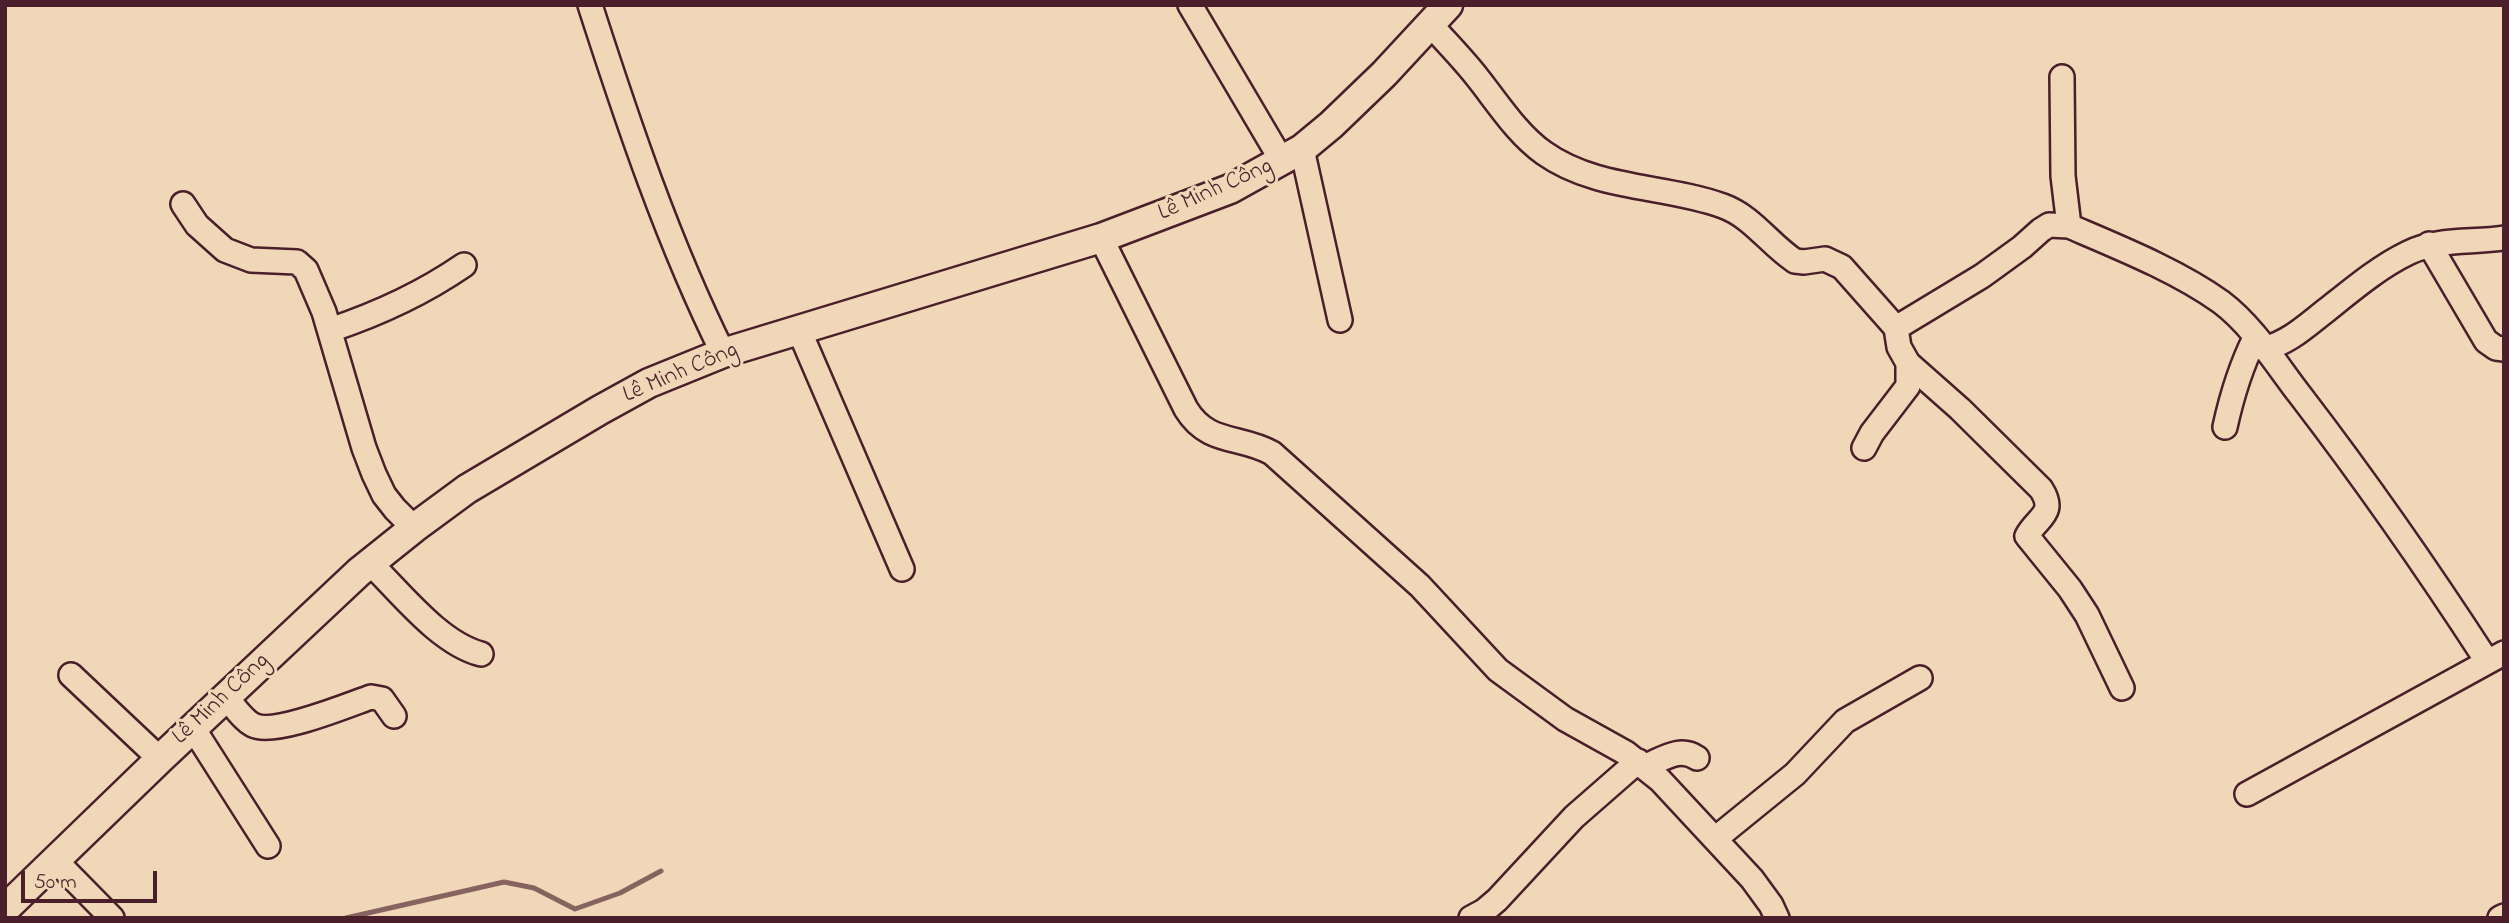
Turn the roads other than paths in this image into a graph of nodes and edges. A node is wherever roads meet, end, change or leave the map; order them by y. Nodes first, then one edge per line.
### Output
1 (590, 5) edge
2 (1190, 5) edge
3 (1439, 12) edge
4 (2062, 77) dead end
5 (1292, 155) junction
6 (183, 204) dead end
7 (2069, 226) junction
8 (1101, 238) junction
9 (2504, 238) edge
10 (2429, 244) junction
11 (464, 265) dead end
12 (1340, 320) dead end
13 (1896, 328) junction
14 (330, 330) junction
15 (799, 330) junction
16 (2260, 344) junction
17 (2504, 349) edge
18 (723, 353) junction
19 (1908, 363) junction
20 (2225, 427) dead end
21 (1864, 448) dead end
22 (414, 528) junction
23 (370, 563) junction
24 (902, 569) dead end
25 (481, 654) dead end
26 (2495, 657) edge
27 (71, 675) dead end
28 (1920, 678) dead end
29 (2122, 688) dead end
30 (226, 697) junction
31 (394, 716) dead end
32 (193, 727) junction
33 (1696, 758) dead end
34 (160, 759) junction
35 (1642, 764) junction
36 (2247, 794) dead end
37 (1715, 839) junction
38 (268, 846) dead end
39 (55, 860) junction
40 (5, 909) edge
41 (112, 918) edge
42 (1471, 918) edge
43 (1777, 918) edge

1 - 18 street
2 - 5 street
3 - 5 main road, Lê Minh Công
3 - 13 street
4 - 7 street
5 - 8 main road, Lê Minh Công
5 - 12 street
6 - 14 street
7 - 13 street
7 - 16 street
8 - 15 main road, Lê Minh Công
8 - 35 street
9 - 10 street
10 - 16 street
10 - 17 street
11 - 14 street
13 - 19 street
14 - 22 street
15 - 18 main road, Lê Minh Công
15 - 24 street
16 - 20 street
16 - 26 street
18 - 22 main road, Lê Minh Công
19 - 21 street
19 - 29 street
22 - 23 main road, Lê Minh Công
23 - 25 street
23 - 30 main road, Lê Minh Công
26 - 36 street
27 - 34 street
28 - 37 street
30 - 31 street
30 - 32 main road, Lê Minh Công
32 - 34 main road, Lê Minh Công
32 - 38 street
33 - 35 street
34 - 39 main road, Lê Minh Công
35 - 37 street
35 - 42 street
37 - 43 street
39 - 40 main road, Lê Minh Công
39 - 41 street

